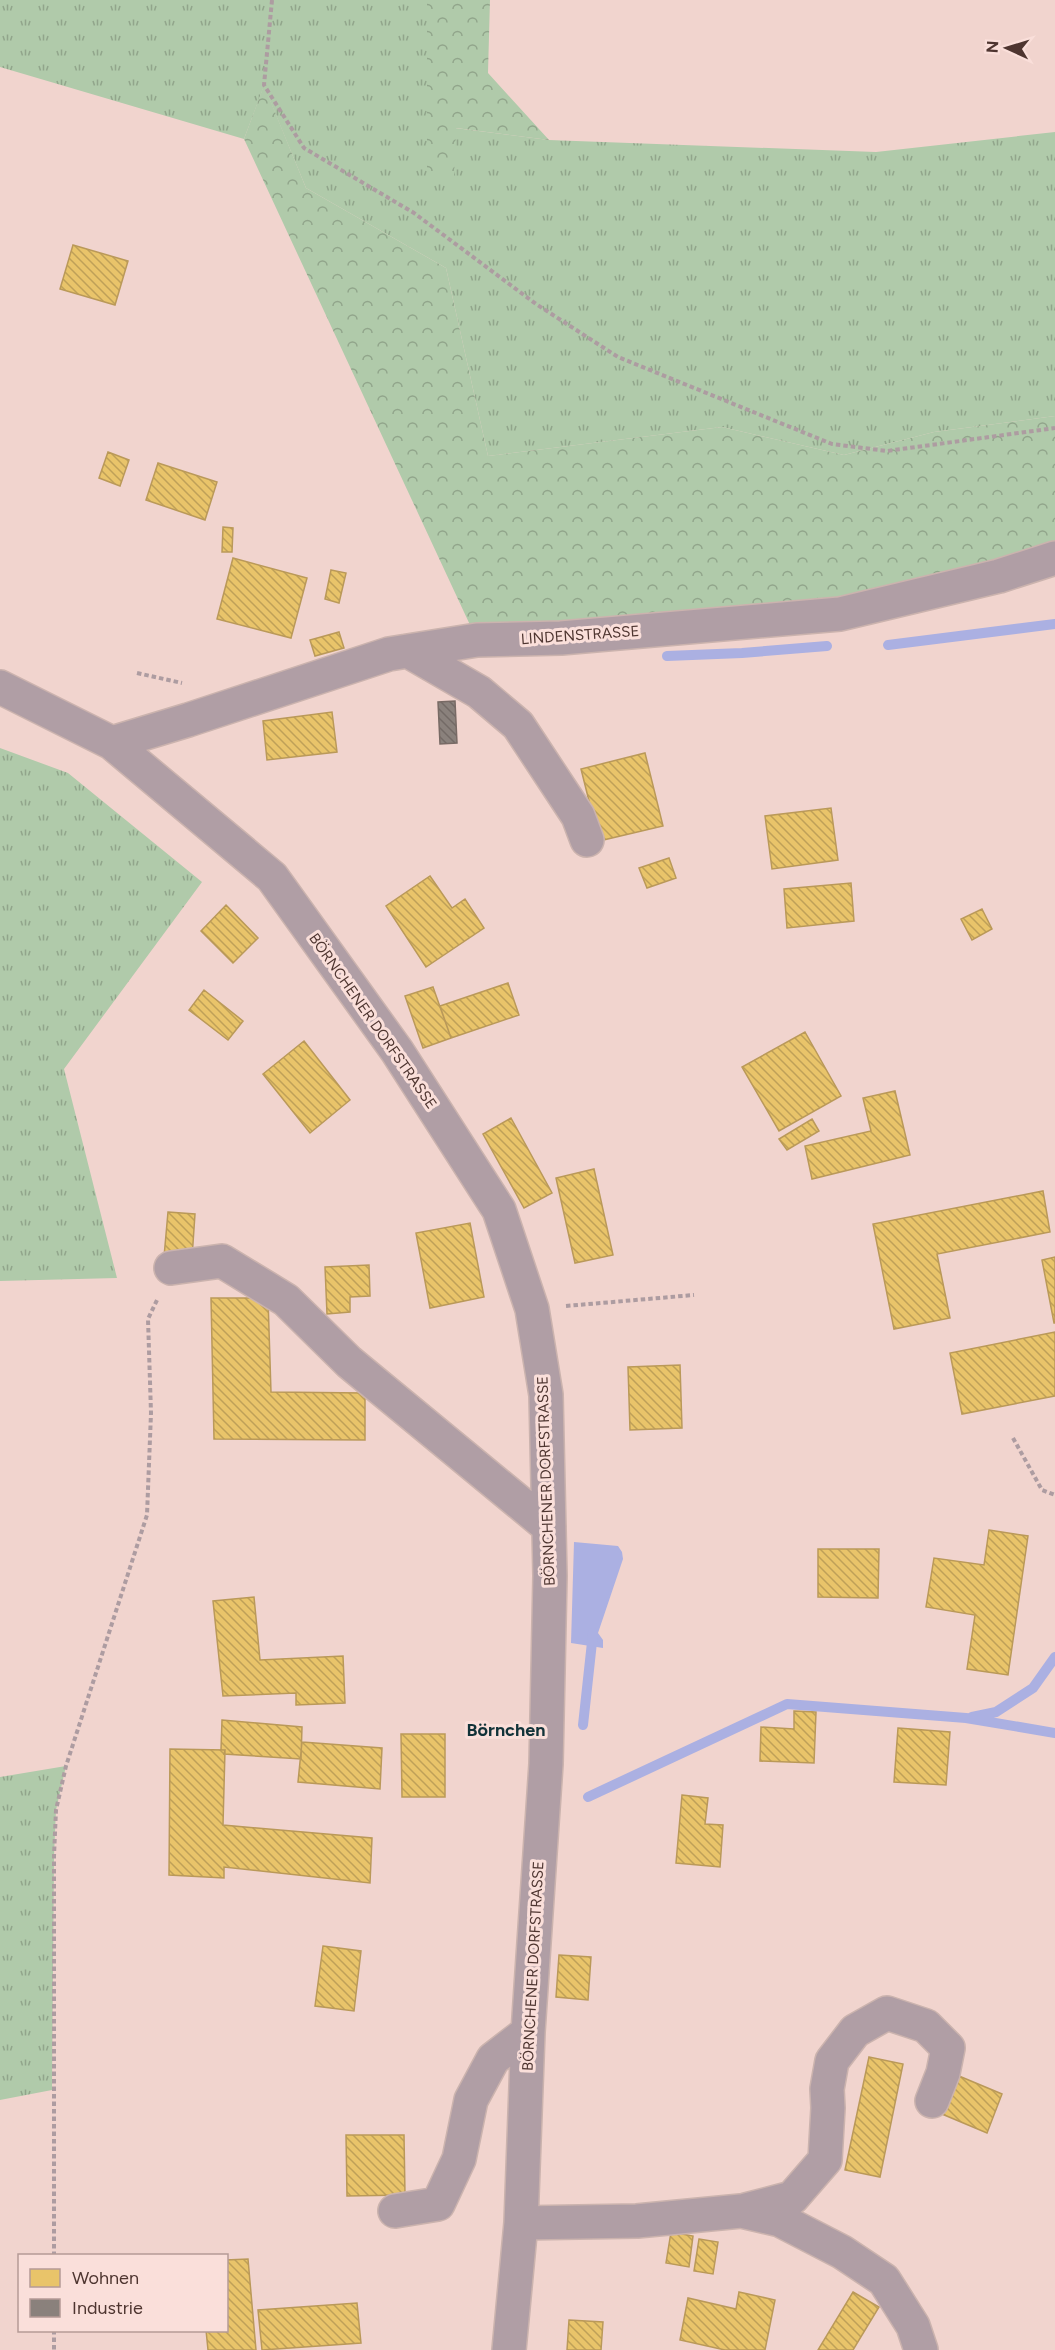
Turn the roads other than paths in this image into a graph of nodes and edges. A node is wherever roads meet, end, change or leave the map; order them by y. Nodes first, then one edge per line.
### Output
1 (1055, 558) edge
2 (408, 651) junction
3 (0, 687) edge
4 (112, 743) junction
5 (587, 840) dead end
6 (171, 1268) road end
7 (549, 1527) junction
8 (528, 2032) junction
9 (932, 2101) dead end
10 (394, 2211) dead end
11 (741, 2211) junction
12 (521, 2223) junction
13 (509, 2350) edge
14 (921, 2350) edge

1 - 2 street, LINDENSTRASSE
2 - 4 street, LINDENSTRASSE
2 - 5 street
3 - 4 street, BÖRNCHENER DORFSTRASSE
4 - 7 street, BÖRNCHENER DORFSTRASSE
6 - 7 street
7 - 8 street, BÖRNCHENER DORFSTRASSE
8 - 10 street
8 - 12 street, BÖRNCHENER DORFSTRASSE
9 - 11 street
11 - 12 street
11 - 14 street
12 - 13 street, BÖRNCHENER DORFSTRASSE

